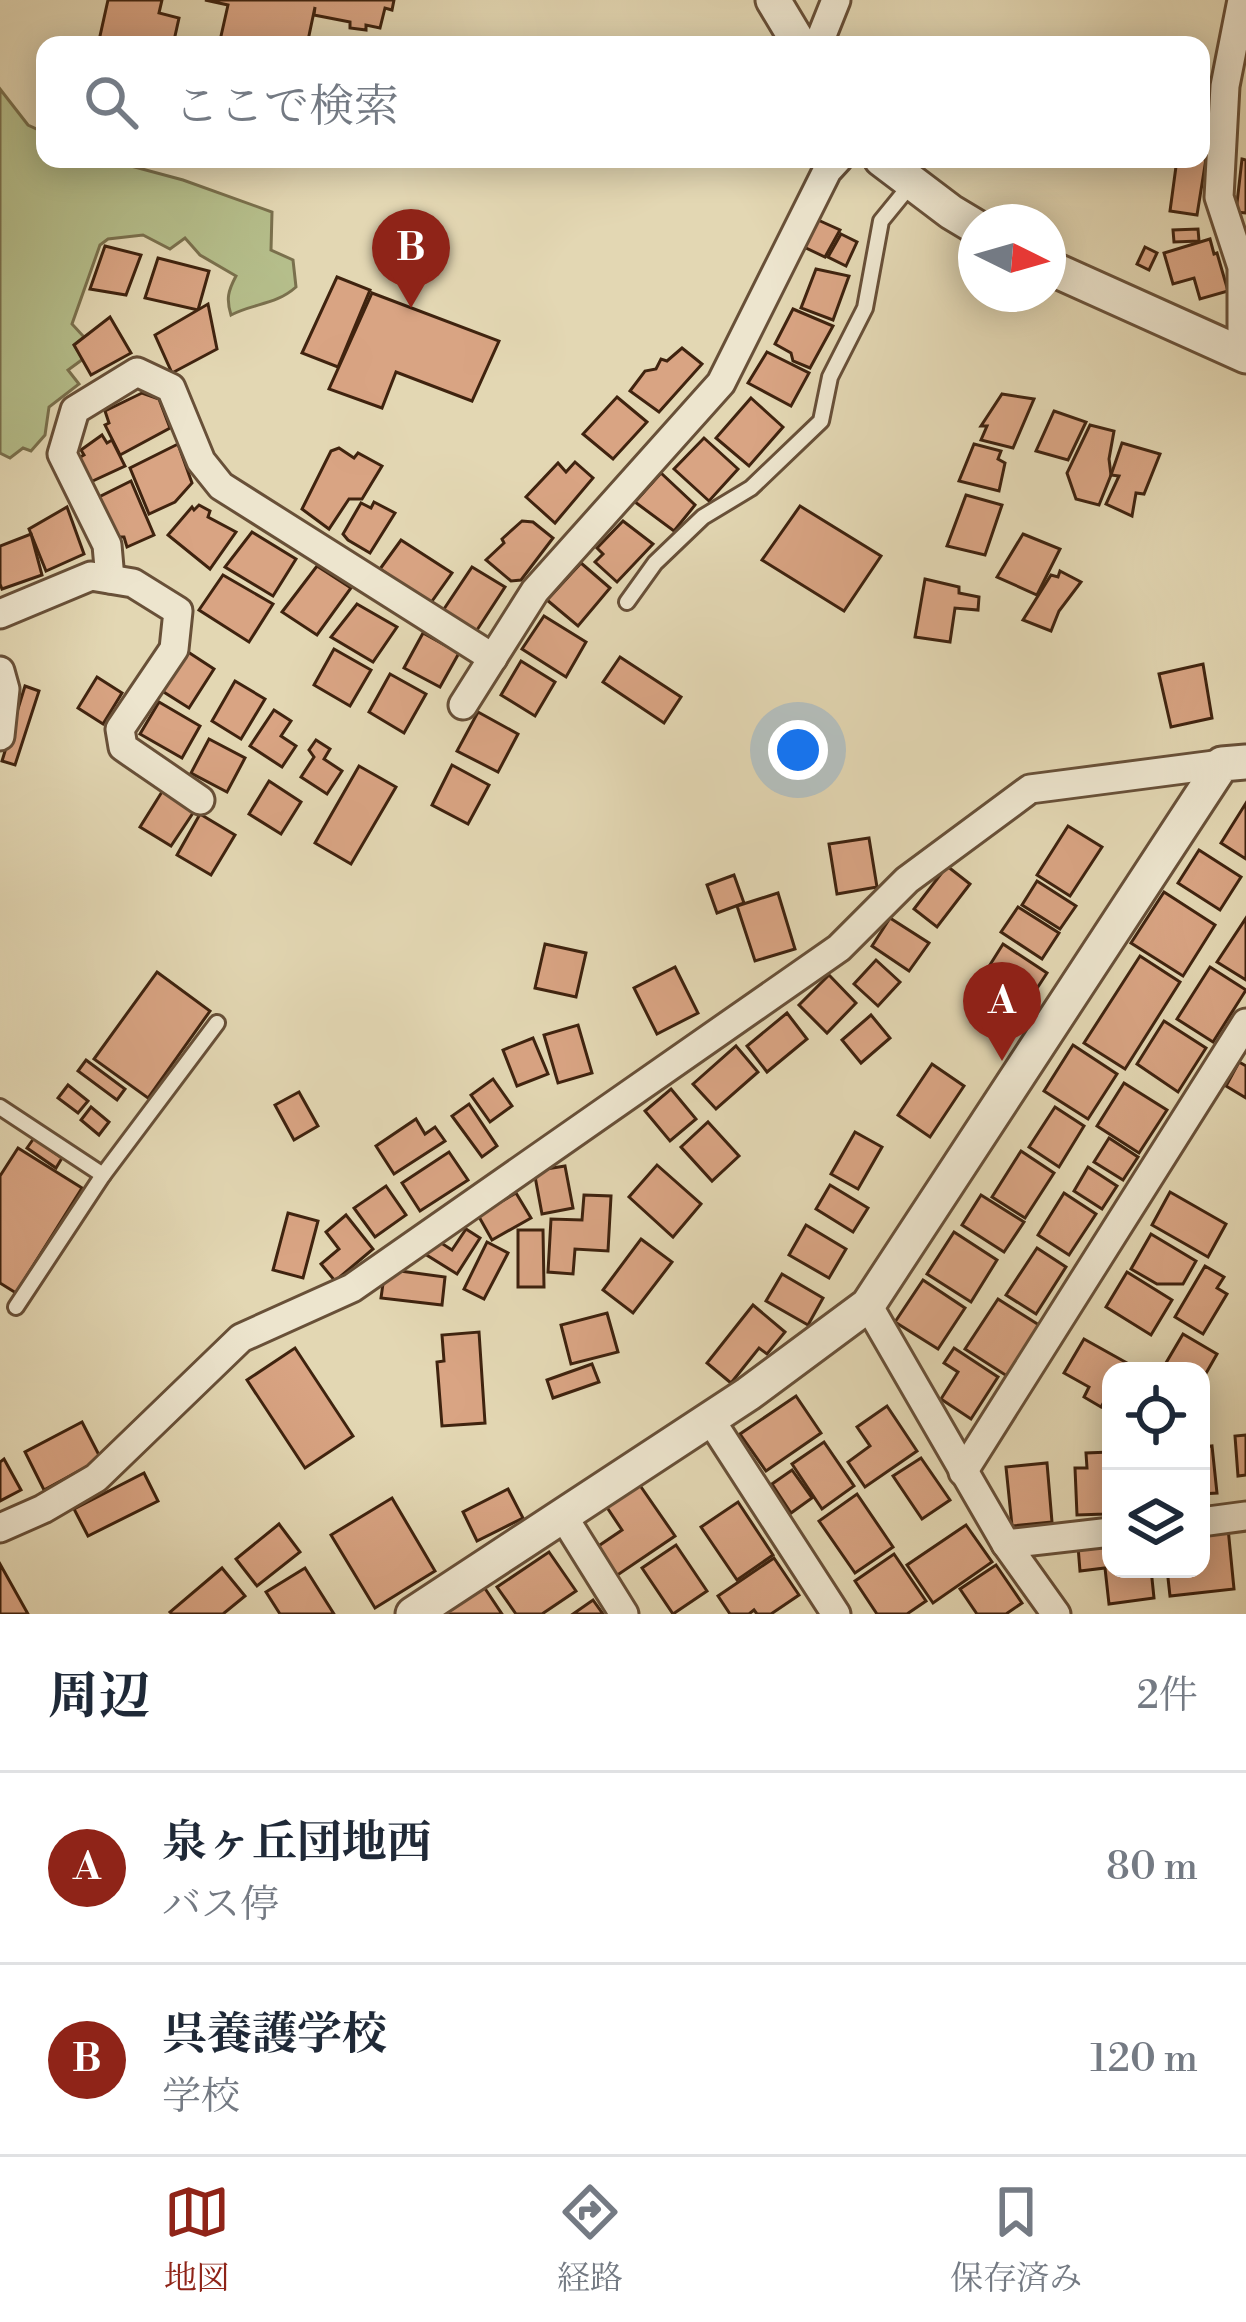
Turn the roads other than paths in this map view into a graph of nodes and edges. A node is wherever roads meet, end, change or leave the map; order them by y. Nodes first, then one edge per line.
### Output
1 (773, 0) edge
2 (836, 0) edge
3 (1242, 0) edge
4 (795, 36) edge
5 (822, 36) edge
6 (830, 168) edge
7 (893, 168) edge
8 (912, 183) junction
9 (958, 215) edge
10 (1066, 275) edge
11 (1244, 355) edge
12 (110, 579) junction
13 (627, 602) dead end
14 (0, 614) edge
15 (493, 658) junction
16 (0, 671) edge
17 (464, 706) dead end
18 (0, 736) edge
19 (1234, 763) edge
20 (200, 800) dead end
21 (217, 1023) dead end
22 (1246, 1023) edge
23 (0, 1107) edge
24 (103, 1175) junction
25 (868, 1305) junction
26 (16, 1306) dead end
27 (710, 1419) junction
28 (963, 1472) junction
29 (563, 1516) junction
30 (1246, 1516) edge
31 (1210, 1521) edge
32 (0, 1528) edge
33 (1102, 1533) edge
34 (1006, 1544) junction
35 (413, 1614) edge
36 (624, 1614) edge
37 (836, 1614) edge
38 (1056, 1614) edge

1 - 4 street
2 - 5 street
3 - 11 street
6 - 15 street
7 - 8 street
8 - 9 street
8 - 13 lane
10 - 11 street
12 - 14 street
12 - 15 street
12 - 20 street
15 - 17 street
16 - 18 street
19 - 25 street
19 - 32 street
21 - 24 lane
22 - 28 street
23 - 24 lane
24 - 26 lane
25 - 27 street
25 - 28 street
27 - 29 street
27 - 37 street
28 - 34 street
29 - 35 street
29 - 36 street
30 - 31 street
33 - 34 street
34 - 38 street

